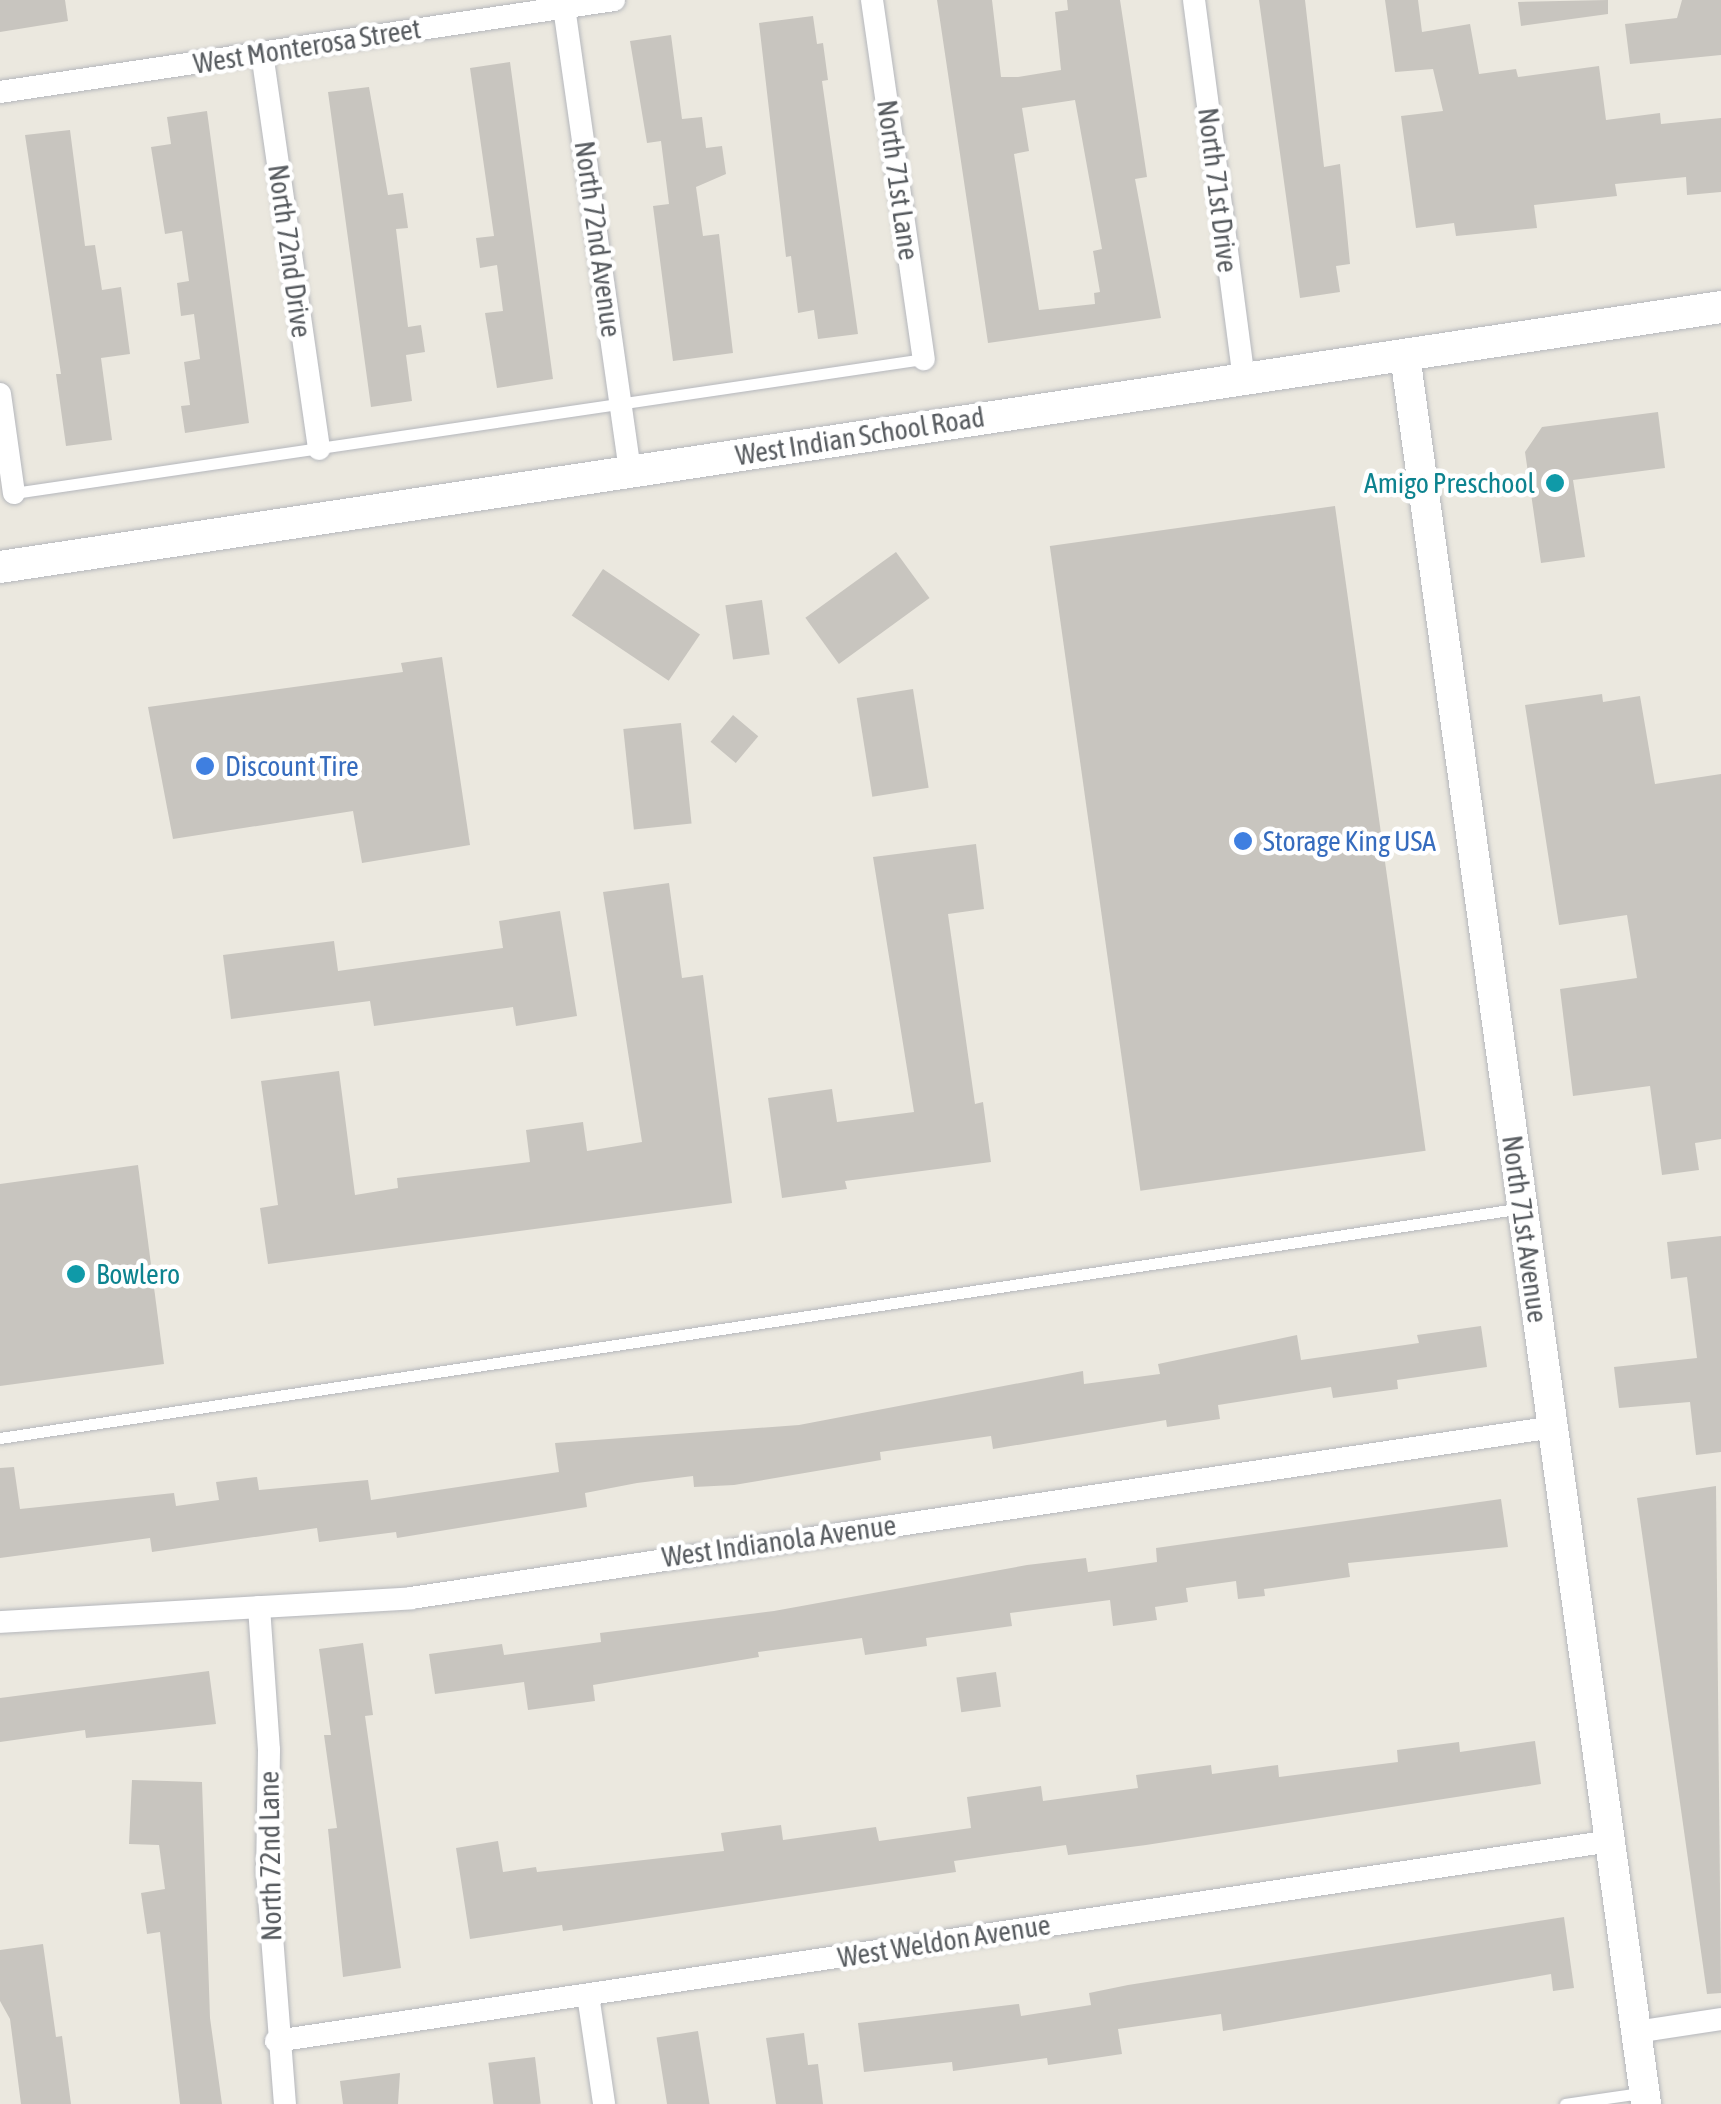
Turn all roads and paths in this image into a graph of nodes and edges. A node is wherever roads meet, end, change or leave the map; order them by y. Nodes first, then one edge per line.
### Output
1 (614, 0) edge
2 (872, 0) edge
3 (1194, 0) edge
4 (564, 8) junction
5 (262, 53) junction
6 (0, 92) edge
7 (1721, 307) edge
8 (1405, 355) junction
9 (924, 360) joint
10 (1244, 379) junction
11 (0, 394) edge
12 (621, 404) junction
13 (319, 449) junction
14 (630, 470) junction
15 (14, 494) joint
16 (0, 567) edge
17 (1522, 1208) junction
18 (1554, 1427) junction
19 (0, 1438) edge
20 (259, 1607) junction
21 (0, 1622) edge
22 (1611, 1840) junction
23 (588, 1995) junction
24 (1721, 2018) edge
25 (1636, 2032) junction
26 (276, 2041) junction
27 (1646, 2098) edge
28 (285, 2104) edge
29 (604, 2104) edge
30 (1565, 2104) edge

1 - 4 street, West Monterosa Street
2 - 9 street, North 71st Lane
3 - 10 street, North 71st Drive
4 - 5 street, West Monterosa Street
4 - 12 street, North 72nd Avenue
5 - 6 street, West Monterosa Street
5 - 13 street, North 72nd Drive
7 - 8 main road, West Indian School Road
8 - 10 main road, West Indian School Road
8 - 17 street, North 71st Avenue
9 - 12 lane
10 - 14 main road, West Indian School Road
11 - 15 street
12 - 13 lane
12 - 14 street, North 72nd Avenue
13 - 15 lane
14 - 16 main road, West Indian School Road
17 - 18 street, North 71st Avenue
17 - 19 lane
18 - 20 street, West Indianola Avenue
18 - 22 street, North 71st Avenue
20 - 21 street, West Indianola Avenue
20 - 26 street, North 72nd Lane
22 - 23 street, West Weldon Avenue
22 - 25 street, North 71st Avenue
23 - 26 street, West Weldon Avenue
23 - 29 street
24 - 25 street
25 - 27 street, North 71st Avenue
26 - 28 street, North 72nd Lane
27 - 30 lane

